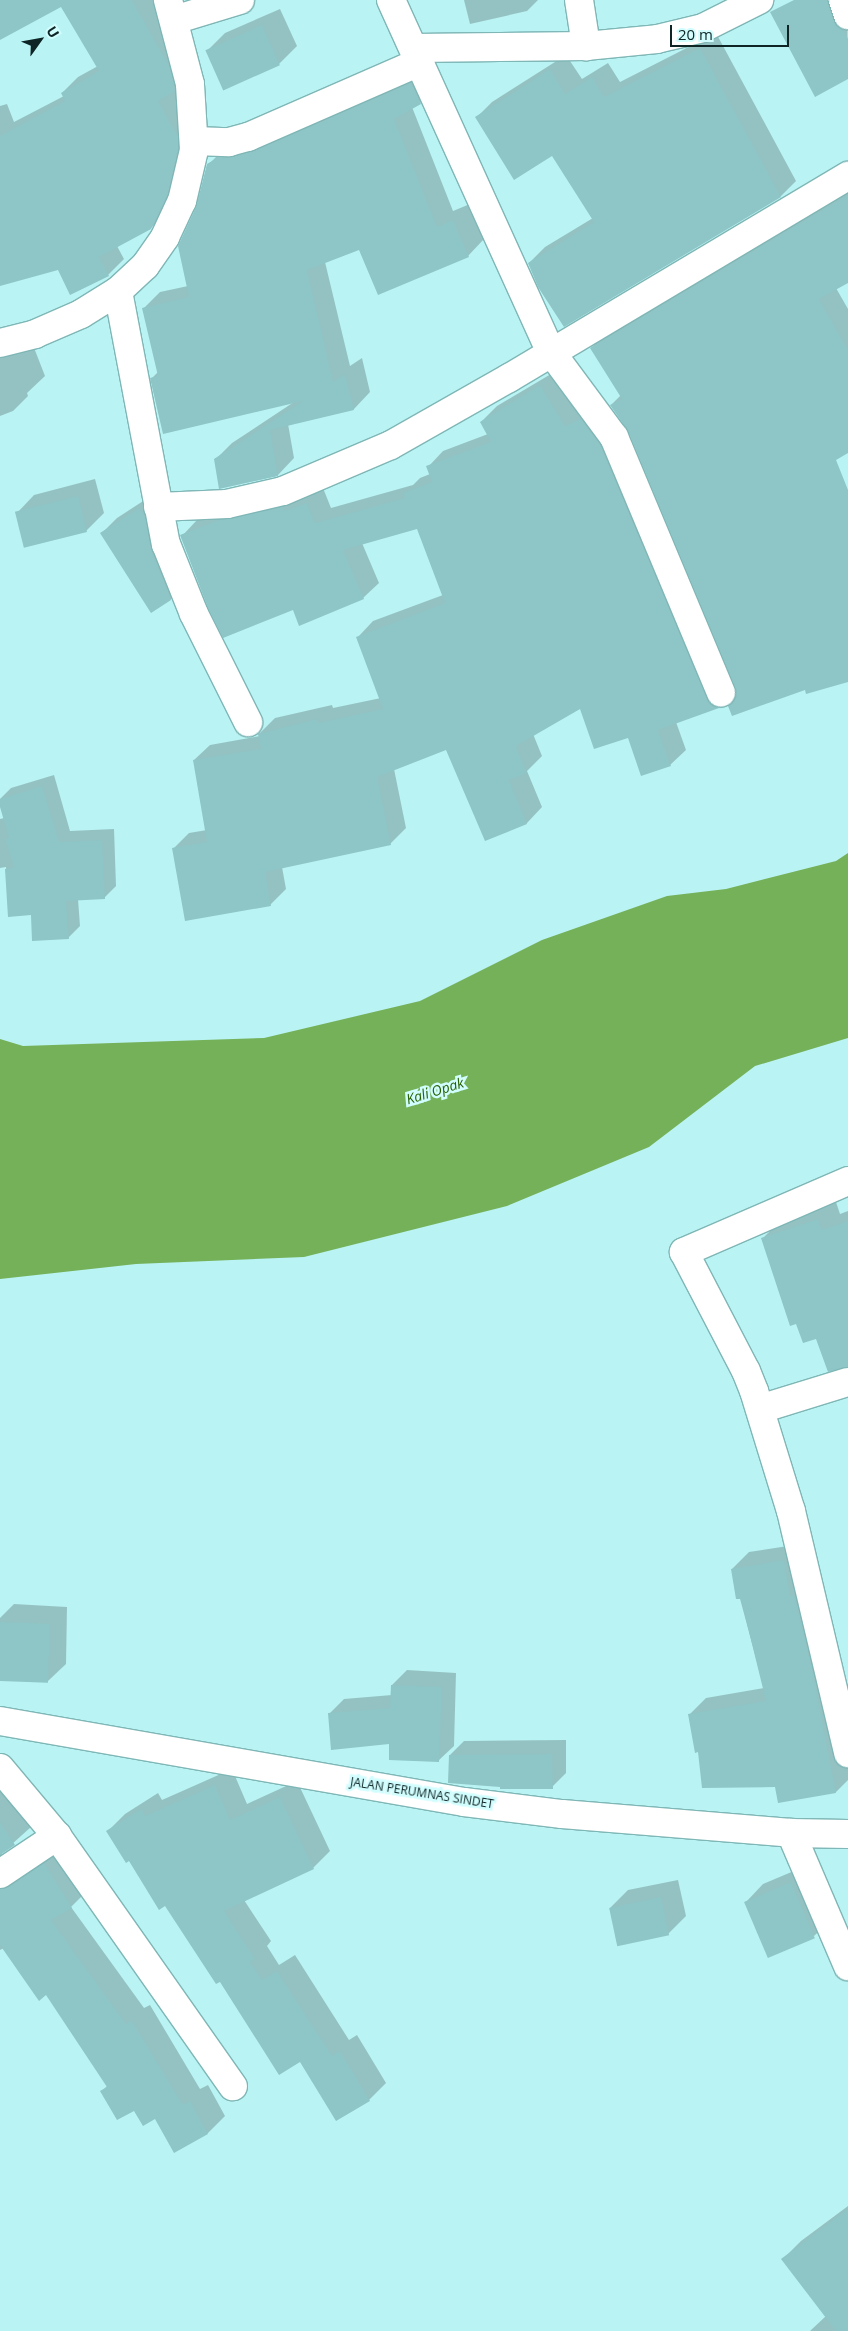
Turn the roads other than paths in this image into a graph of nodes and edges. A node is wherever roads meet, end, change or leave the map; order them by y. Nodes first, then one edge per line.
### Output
1 (240, 0) edge
2 (391, 0) edge
3 (579, 0) edge
4 (759, 0) edge
5 (843, 0) edge
6 (171, 10) edge
7 (848, 15) edge
8 (586, 46) junction
9 (417, 55) junction
10 (194, 141) junction
11 (848, 176) edge
12 (118, 291) junction
13 (0, 343) edge
14 (551, 352) junction
15 (158, 507) junction
16 (721, 693) dead end
17 (248, 722) dead end
18 (848, 1181) edge
19 (848, 1382) edge
20 (760, 1409) junction
21 (0, 1721) edge
22 (848, 1754) edge
23 (0, 1768) edge
24 (791, 1833) junction
25 (848, 1834) edge
26 (57, 1836) junction
27 (0, 1874) edge
28 (848, 1966) edge
29 (233, 2086) dead end

1 - 6 street
2 - 9 street
3 - 8 street
4 - 8 street
5 - 7 street
6 - 10 street
8 - 9 street
9 - 10 street
9 - 14 street
10 - 12 street
11 - 14 street
12 - 13 street
12 - 15 street
14 - 15 street
14 - 16 street
15 - 17 street
18 - 20 street
19 - 20 street
20 - 22 street
21 - 24 street, JALAN PERUMNAS SINDET
23 - 26 street
24 - 25 street, JALAN PERUMNAS SINDET
24 - 28 street
26 - 27 street
26 - 29 street

